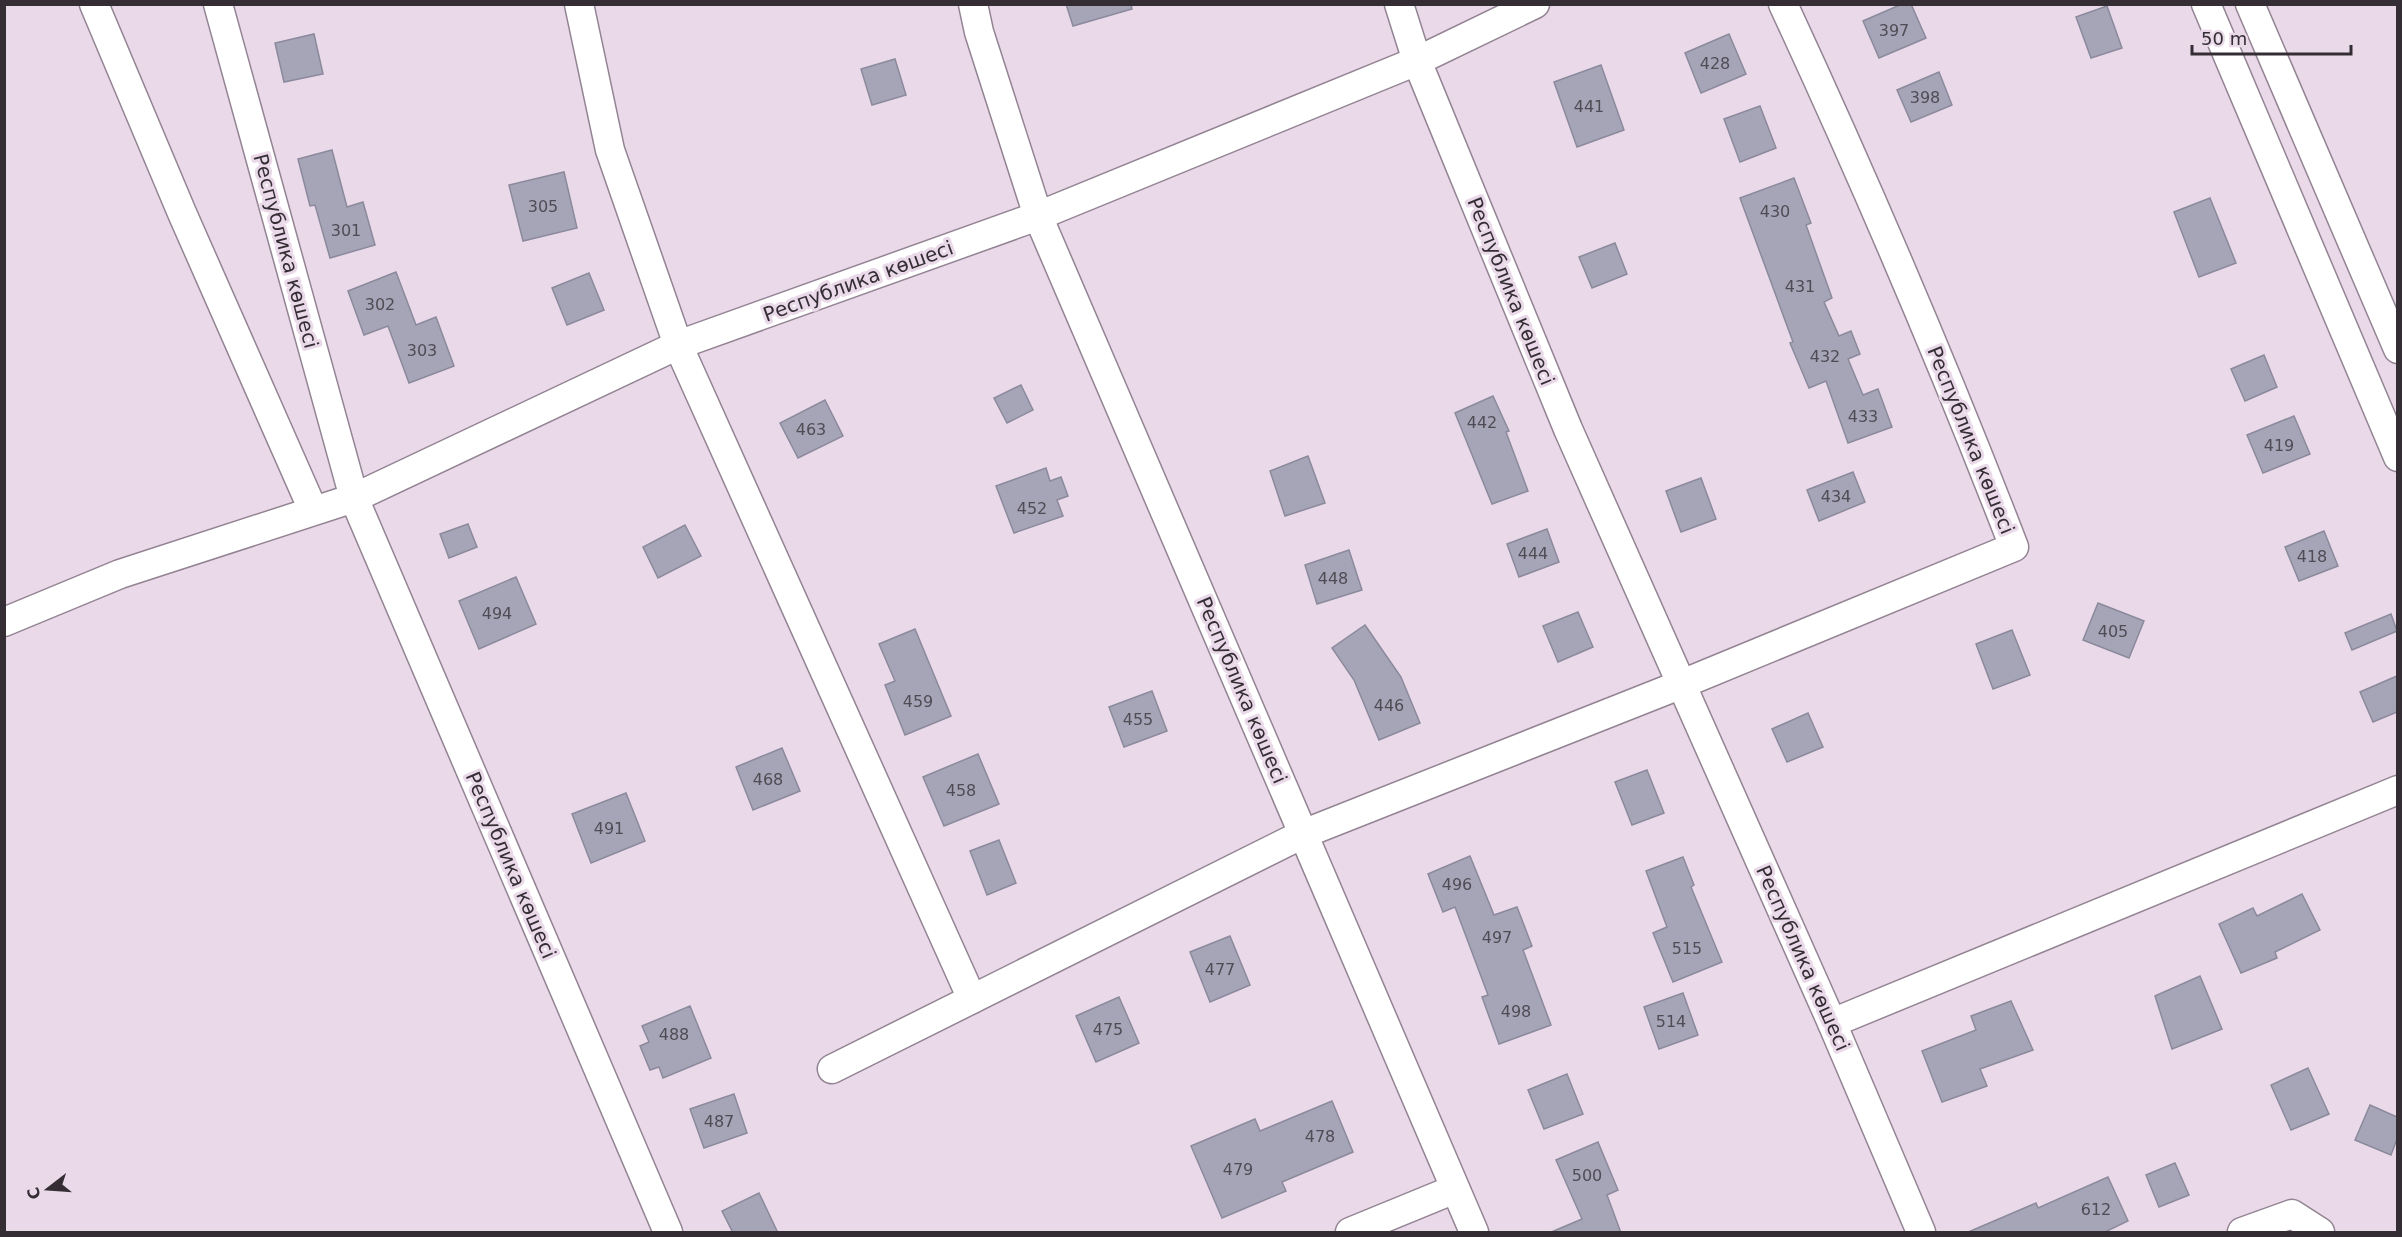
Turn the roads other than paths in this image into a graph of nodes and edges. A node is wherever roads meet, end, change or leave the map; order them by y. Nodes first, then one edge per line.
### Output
1 (93, 4) edge
2 (218, 4) edge
3 (579, 4) edge
4 (973, 4) edge
5 (1399, 4) edge
6 (1535, 4) edge
7 (1783, 4) edge
8 (2206, 4) edge
9 (2250, 4) edge
10 (1418, 60) junction
11 (1038, 216) junction
12 (678, 345) junction
13 (2397, 349) edge
14 (2397, 457) edge
15 (354, 498) junction
16 (313, 510) junction
17 (4, 622) edge
18 (1682, 684) junction
19 (2397, 790) edge
20 (1304, 834) junction
21 (972, 999) junction
22 (1832, 1023) junction
23 (832, 1069) dead end
24 (1455, 1189) junction
25 (668, 1233) edge
26 (1350, 1233) edge
27 (1474, 1233) edge
28 (1921, 1233) edge
29 (2241, 1233) edge
30 (2320, 1233) edge

1 - 16 street
2 - 15 street, Республика көшесі
3 - 12 street
4 - 11 street, Республика көшесі
5 - 10 street, Республика көшесі
6 - 10 street, Республика көшесі
7 - 18 street, Республика көшесі
8 - 14 street
9 - 13 street
10 - 11 street, Республика көшесі
10 - 18 street, Республика көшесі
11 - 12 street, Республика көшесі
11 - 20 street, Республика көшесі
12 - 15 street, Республика көшесі
12 - 21 street
15 - 16 street, Республика көшесі
15 - 25 street, Республика көшесі
16 - 17 street, Республика көшесі
18 - 20 street, Республика көшесі
18 - 22 street, Республика көшесі
19 - 22 street
20 - 21 street, Республика көшесі
20 - 24 street, Республика көшесі
21 - 23 street, Республика көшесі
22 - 28 street, Республика көшесі
24 - 26 street
24 - 27 street, Республика көшесі
29 - 30 street

